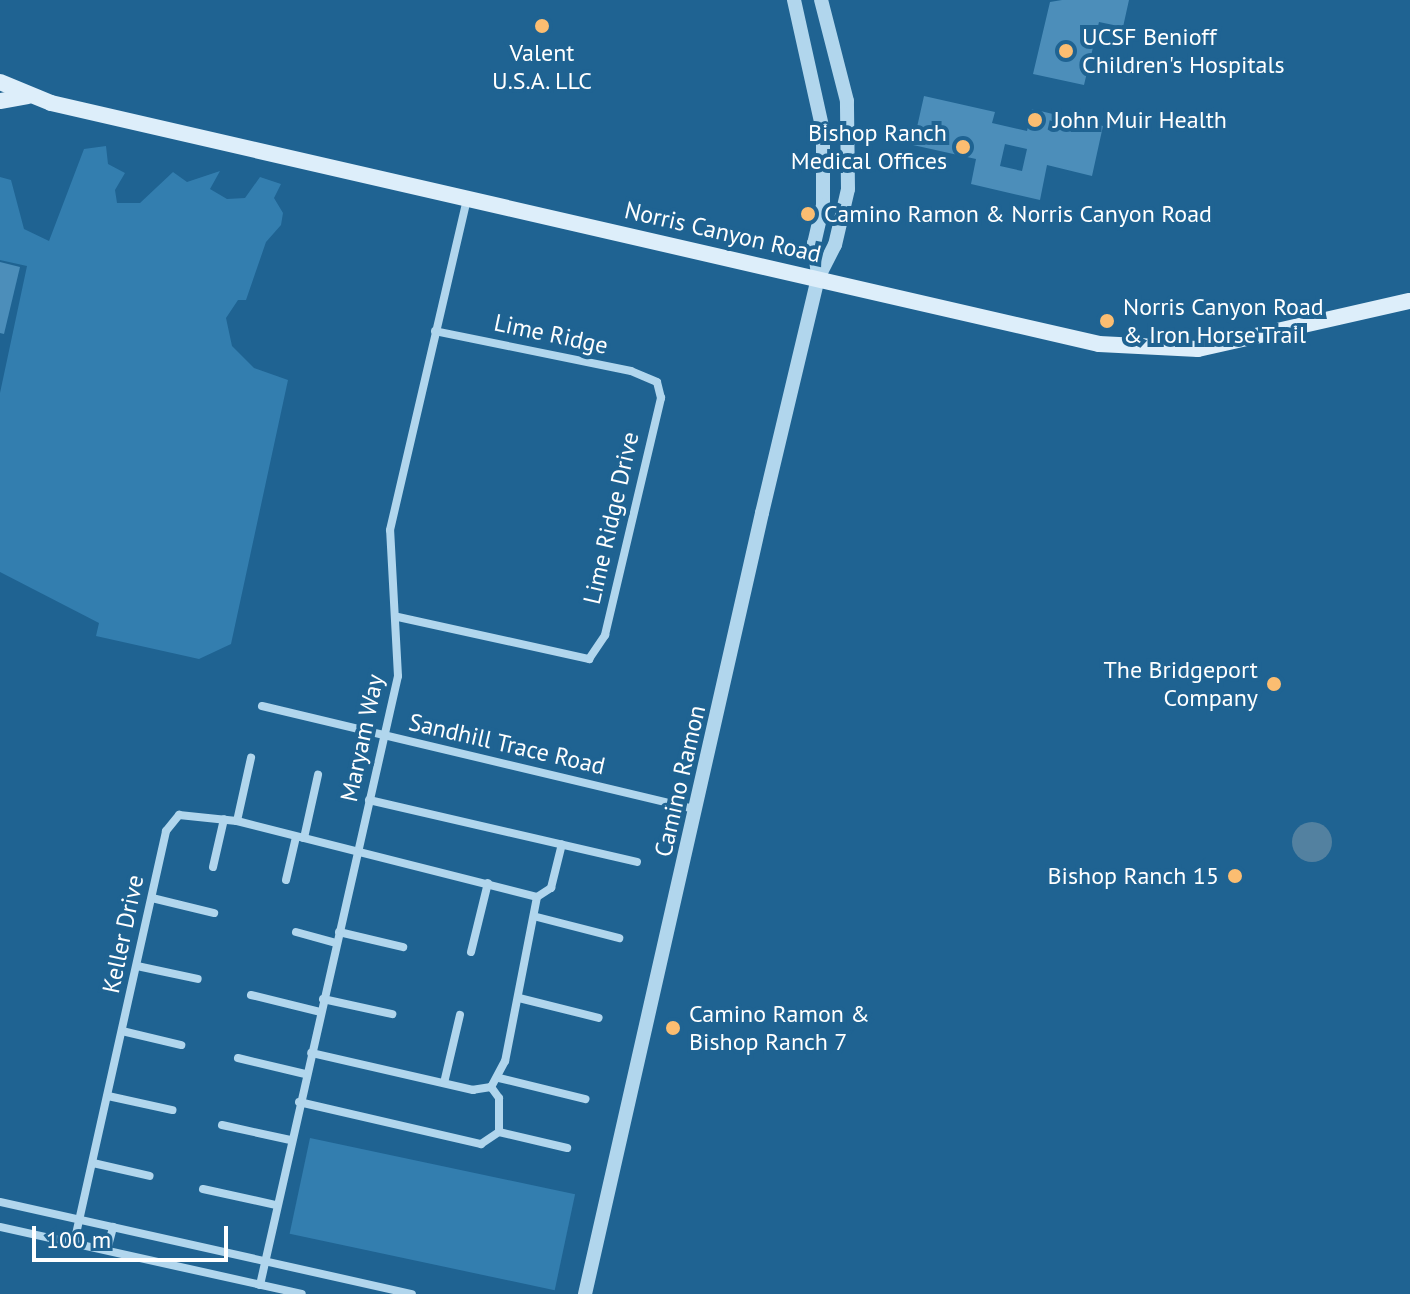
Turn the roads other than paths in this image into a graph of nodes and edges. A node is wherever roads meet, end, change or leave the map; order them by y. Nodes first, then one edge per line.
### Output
1 (794, 0) edge
2 (821, 0) edge
3 (0, 82) edge
4 (28, 96) junction
5 (0, 101) edge
6 (467, 198) junction
7 (818, 278) junction
8 (1410, 301) edge
9 (435, 331) junction
10 (657, 382) joint
11 (398, 617) junction
12 (262, 706) dead end
13 (384, 736) junction
14 (251, 758) dead end
15 (318, 775) dead end
16 (369, 800) junction
17 (697, 809) junction
18 (224, 819) junction
19 (237, 821) junction
20 (300, 838) junction
21 (562, 844) junction
22 (356, 852) junction
23 (637, 862) dead end
24 (213, 867) dead end
25 (286, 880) dead end
26 (488, 883) junction
27 (537, 897) junction
28 (152, 898) junction
29 (214, 913) dead end
30 (537, 917) junction
31 (296, 932) dead end
32 (339, 932) junction
33 (619, 938) dead end
34 (336, 943) junction
35 (403, 947) dead end
36 (471, 952) dead end
37 (137, 966) junction
38 (198, 979) dead end
39 (251, 995) dead end
40 (519, 998) junction
41 (323, 999) junction
42 (321, 1012) junction
43 (392, 1014) dead end
44 (460, 1015) dead end
45 (599, 1018) dead end
46 (122, 1031) junction
47 (181, 1045) dead end
48 (311, 1053) junction
49 (238, 1058) dead end
50 (305, 1074) junction
51 (499, 1078) junction
52 (444, 1083) junction
53 (491, 1087) junction
54 (108, 1096) junction
55 (585, 1099) dead end
56 (299, 1102) junction
57 (172, 1110) dead end
58 (222, 1125) dead end
59 (499, 1132) junction
60 (290, 1140) junction
61 (567, 1148) dead end
62 (93, 1163) junction
63 (150, 1176) dead end
64 (203, 1189) dead end
65 (0, 1202) edge
66 (276, 1205) junction
67 (79, 1220) junction
68 (0, 1227) edge
69 (113, 1227) junction
70 (74, 1243) junction
71 (107, 1250) junction
72 (265, 1261) junction
73 (260, 1285) junction
74 (302, 1294) edge
75 (412, 1294) edge
76 (585, 1294) edge

1 - 7 street, Camino Ramon
2 - 7 street, Camino Ramon
3 - 4 main road, Norris Canyon Road
4 - 5 main road, Norris Canyon Road
4 - 6 main road, Norris Canyon Road
6 - 7 main road, Norris Canyon Road
6 - 9 street, Maryam Way
7 - 8 main road, Norris Canyon Road
7 - 17 street, Camino Ramon
9 - 10 street, Lime Ridge
9 - 11 street, Maryam Way
10 - 11 street, Lime Ridge Drive
11 - 13 street, Maryam Way
12 - 13 street, Sandhill Trace Road
13 - 16 street, Maryam Way
13 - 17 street, Sandhill Trace Road
14 - 19 street
15 - 20 street
16 - 21 street
16 - 22 street, Maryam Way
17 - 76 street, Camino Ramon
18 - 19 street, Keller Drive
18 - 24 street
18 - 28 street, Keller Drive
19 - 20 street, Keller Drive
20 - 22 street, Keller Drive
20 - 25 street
21 - 23 street
21 - 27 street
22 - 26 street, Keller Drive
22 - 32 street, Maryam Way
26 - 27 street, Keller Drive
26 - 36 street
27 - 30 street
28 - 29 street
28 - 37 street, Keller Drive
30 - 33 street
30 - 40 street
31 - 34 street
32 - 34 street, Maryam Way
32 - 35 street
34 - 41 street, Maryam Way
37 - 38 street
37 - 46 street, Keller Drive
39 - 42 street
40 - 45 street
40 - 51 street
41 - 42 street, Maryam Way
41 - 43 street
42 - 48 street, Maryam Way
44 - 52 street
46 - 47 street
46 - 54 street, Keller Drive
48 - 50 street, Maryam Way
48 - 52 street
49 - 50 street
50 - 56 street, Maryam Way
51 - 53 street
51 - 55 street
52 - 53 street
53 - 59 street
54 - 57 street
54 - 62 street, Keller Drive
56 - 59 street
56 - 60 street, Maryam Way
58 - 60 street
59 - 61 street
60 - 66 street, Maryam Way
62 - 63 street
62 - 67 street, Keller Drive
64 - 66 street
65 - 67 street
66 - 72 street, Maryam Way
67 - 69 street
67 - 70 street, Keller Drive
68 - 70 street
69 - 71 street
69 - 72 street
70 - 71 street
71 - 73 street
72 - 73 street, Maryam Way
72 - 75 street
73 - 74 street

